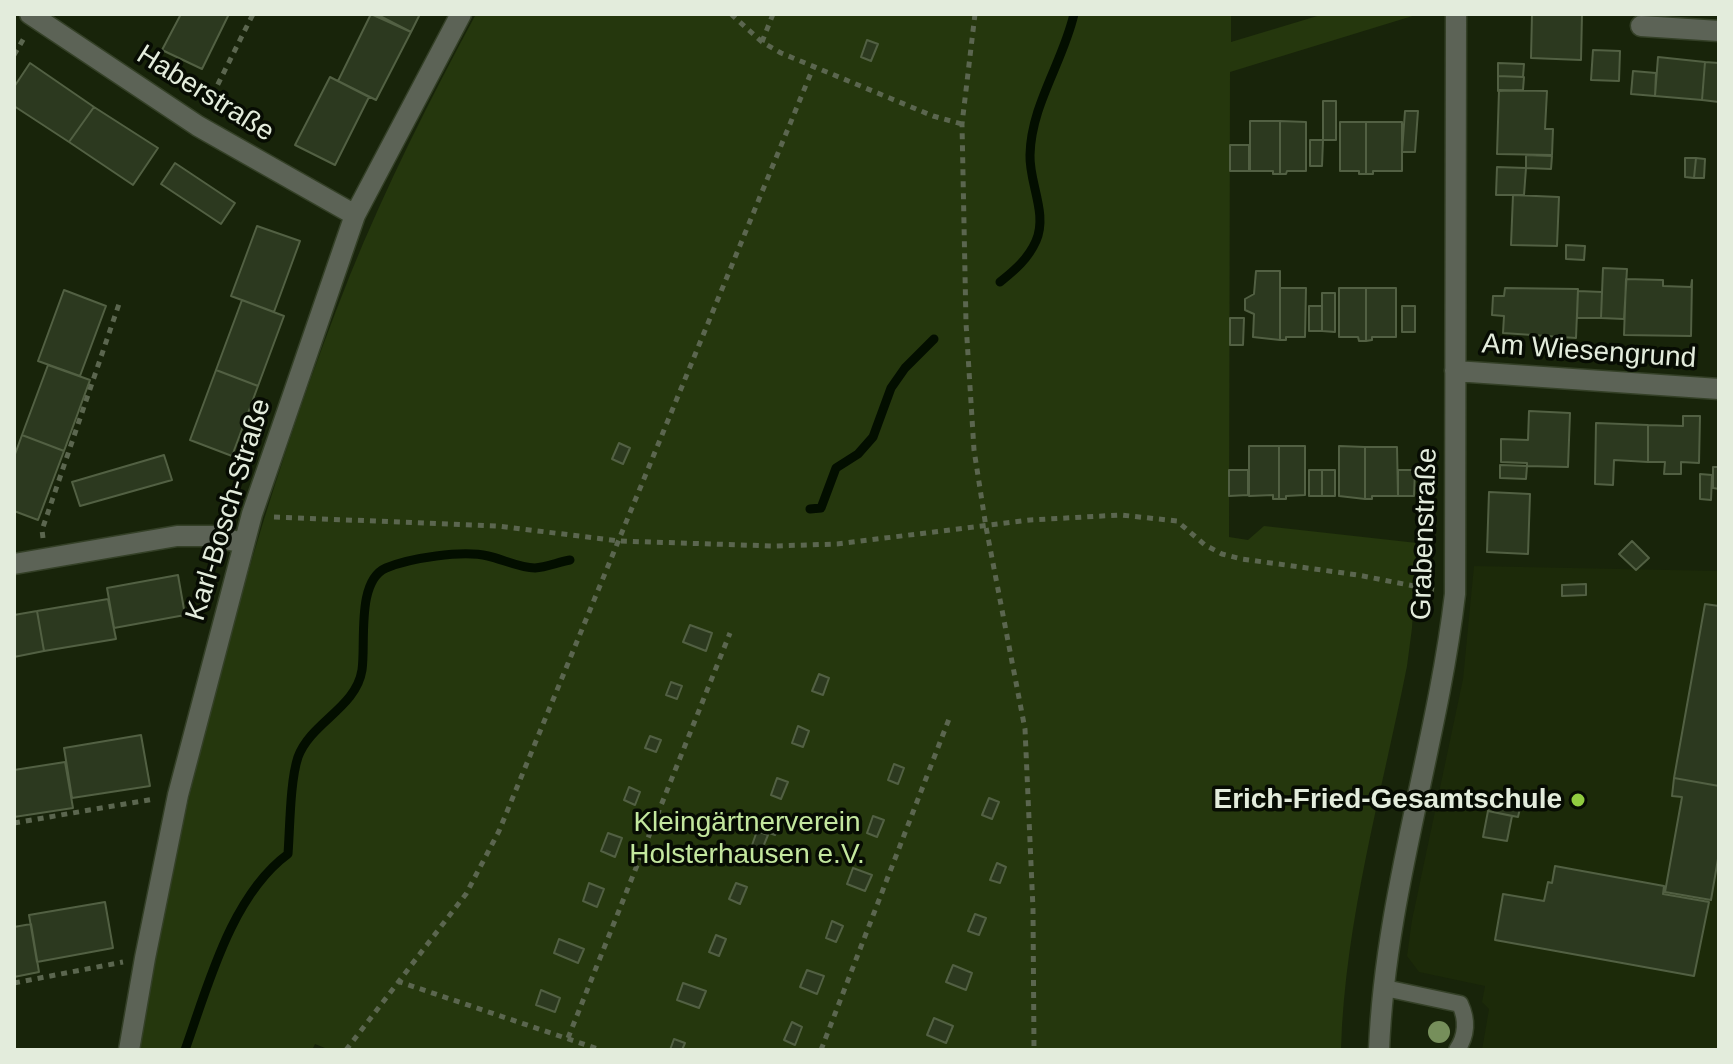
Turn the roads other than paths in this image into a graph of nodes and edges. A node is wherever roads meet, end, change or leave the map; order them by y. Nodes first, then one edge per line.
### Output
1 (30, 14) edge
2 (461, 14) edge
3 (1456, 14) edge
4 (1641, 26) dead end
5 (1719, 31) edge
6 (355, 215) junction
7 (1455, 371) junction
8 (1719, 389) edge
9 (244, 543) junction
10 (14, 564) edge
11 (1385, 988) junction
12 (129, 1050) edge
13 (1379, 1050) edge
14 (1457, 1050) edge

1 - 6 street, Haberstraße
2 - 6 street, Karl-Bosch-Straße
3 - 7 street, Grabenstraße
4 - 5 street
6 - 9 street, Karl-Bosch-Straße
7 - 8 street, Am Wiesengrund
7 - 11 street, Grabenstraße
9 - 10 street
9 - 12 street, Karl-Bosch-Straße
11 - 13 street, Grabenstraße
11 - 14 lane

